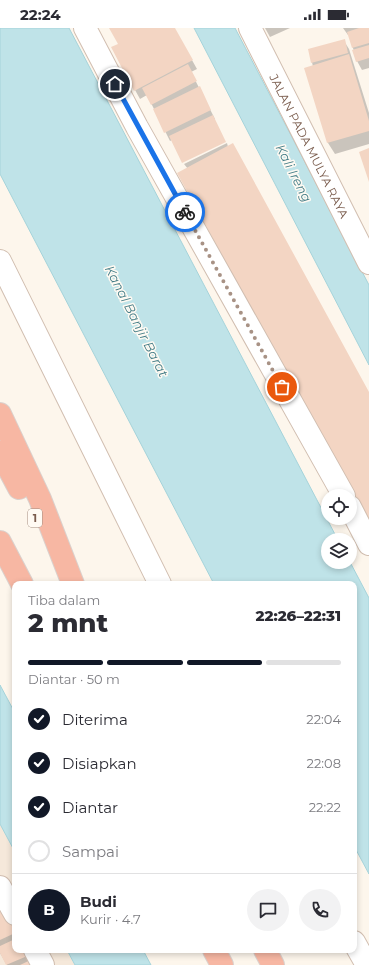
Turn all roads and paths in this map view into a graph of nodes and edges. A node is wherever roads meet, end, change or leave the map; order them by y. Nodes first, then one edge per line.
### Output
1 (85, 28) edge
2 (250, 28) edge
3 (0, 261) edge
4 (369, 264) edge
5 (0, 414) edge
6 (0, 452) edge
7 (340, 489) edge
8 (357, 521) edge
9 (0, 542) edge
10 (369, 544) edge
11 (20, 581) edge
12 (69, 581) edge
13 (70, 581) edge
14 (159, 581) edge
15 (0, 887) edge
16 (12, 909) edge
17 (357, 947) edge
18 (37, 953) edge
19 (216, 953) edge
20 (267, 953) edge
21 (43, 965) edge
22 (222, 965) edge
23 (273, 965) edge
24 (367, 965) edge

1 - 7 street
2 - 4 street, JALAN PADA MULYA RAYA
3 - 14 street
5 - 13 highway
6 - 12 highway, 1
8 - 10 street
9 - 11 highway
15 - 16 street
17 - 24 street
18 - 21 street
19 - 22 highway
20 - 23 highway

